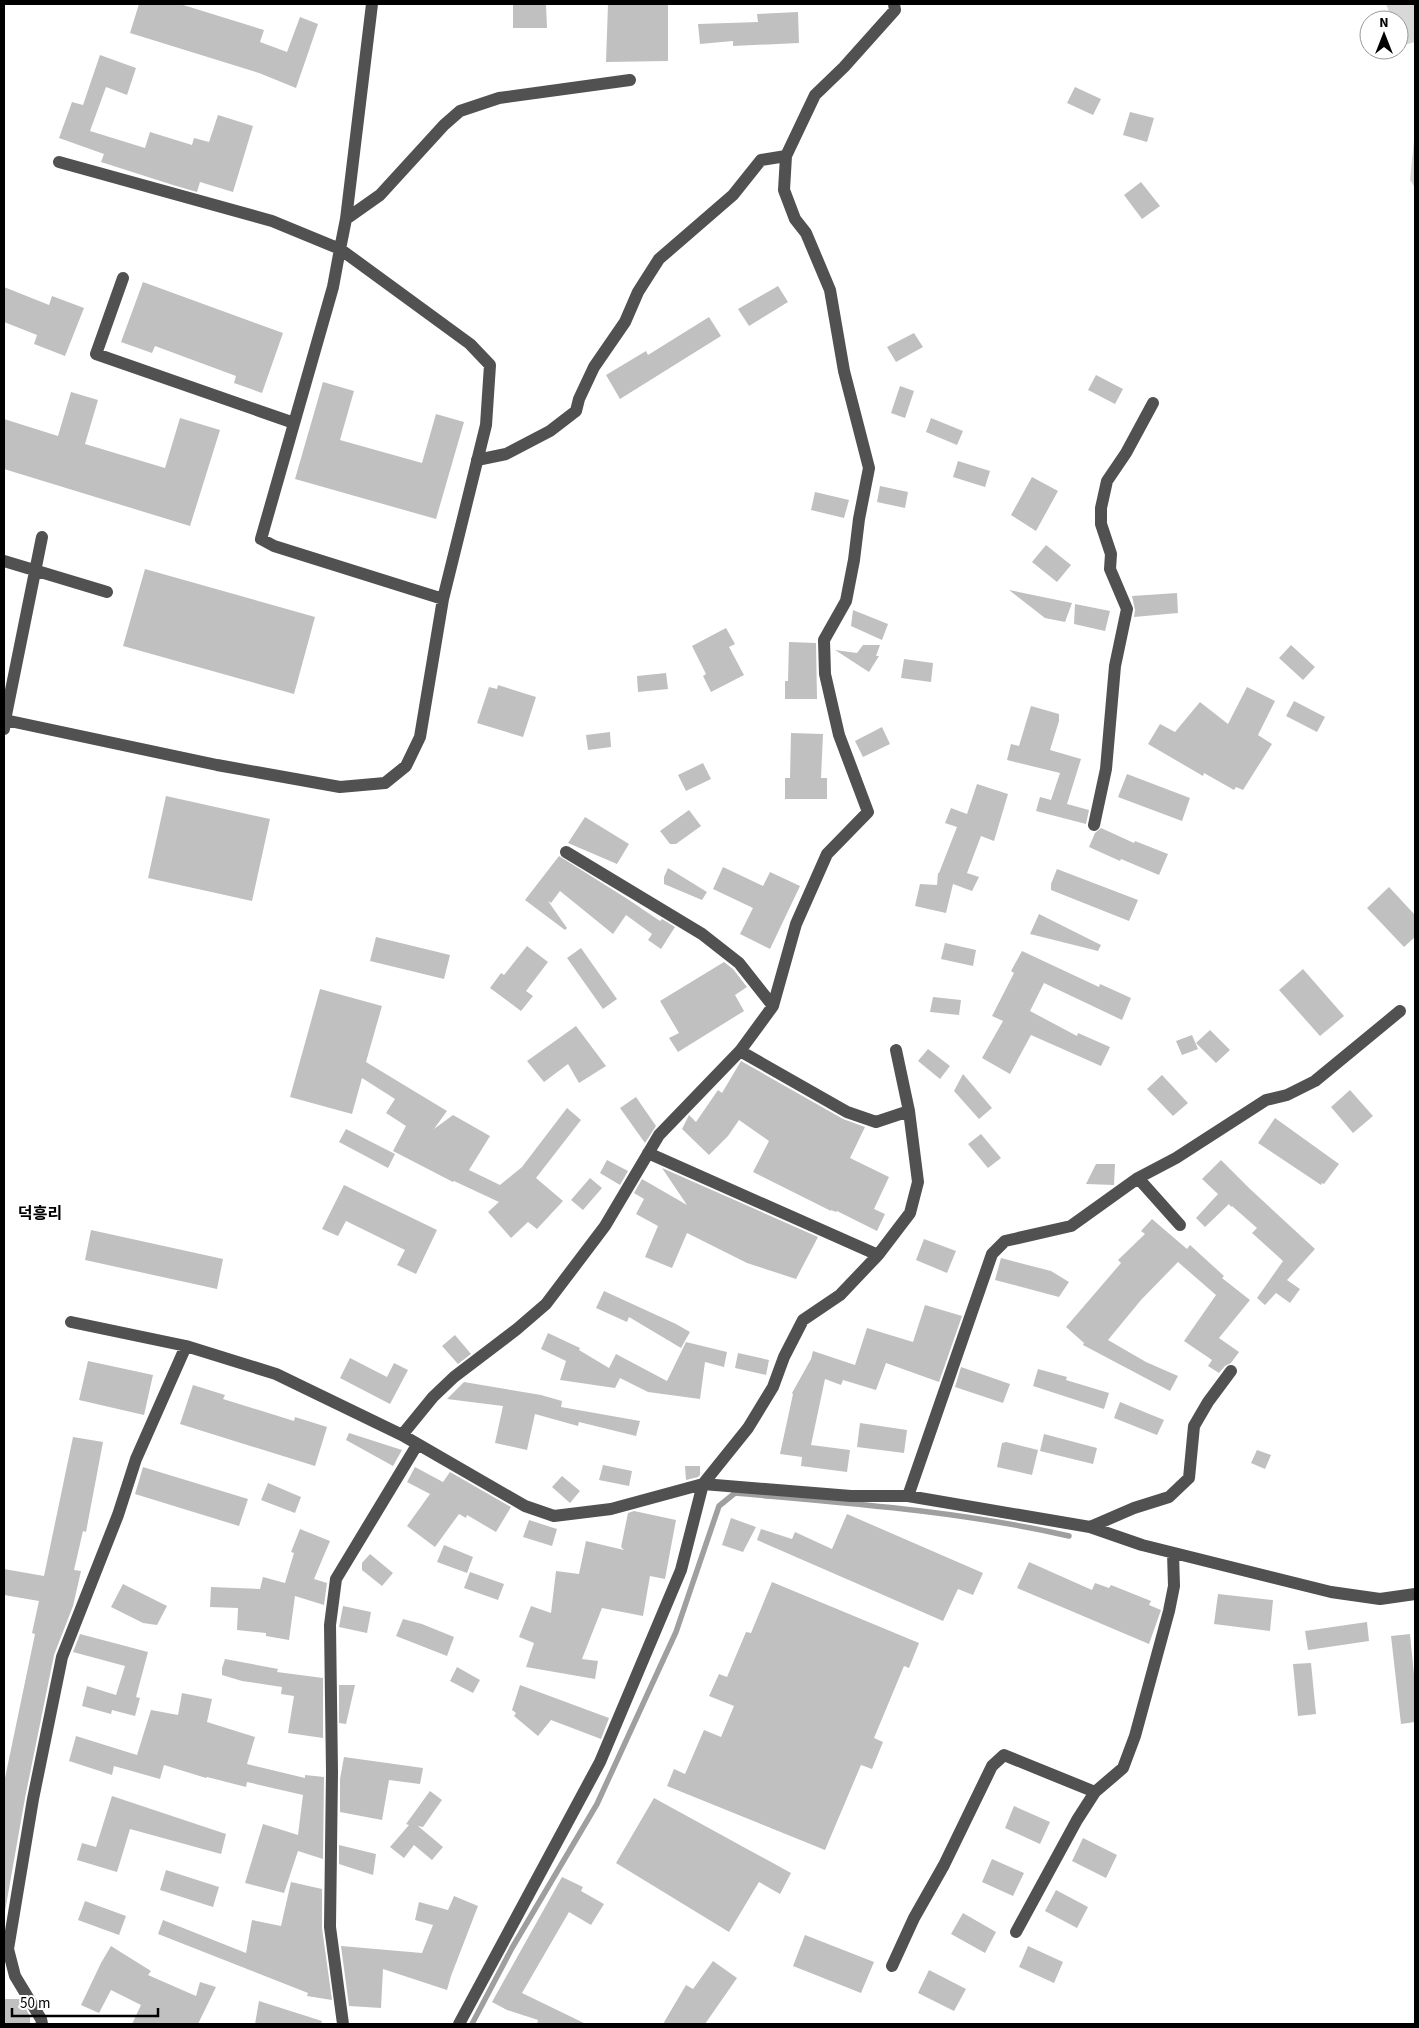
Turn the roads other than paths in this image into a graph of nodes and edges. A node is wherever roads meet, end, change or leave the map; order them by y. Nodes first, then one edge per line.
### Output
1 (372, 4) edge
2 (894, 4) edge
3 (630, 80) dead end
4 (786, 156) junction
5 (59, 162) dead end
6 (346, 219) junction
7 (340, 249) junction
8 (123, 278) dead end
9 (1152, 404) dead end
10 (294, 423) junction
11 (477, 460) junction
12 (42, 537) dead end
13 (4, 561) edge
14 (36, 570) junction
15 (107, 592) dead end
16 (443, 599) junction
17 (5, 725) edge
18 (1094, 825) dead end
19 (566, 852) dead end
20 (773, 1006) junction
21 (1400, 1011) dead end
22 (896, 1050) dead end
23 (740, 1051) junction
24 (910, 1111) junction
25 (648, 1153) junction
26 (1138, 1178) junction
27 (1180, 1226) dead end
28 (878, 1255) junction
29 (71, 1322) dead end
30 (186, 1346) junction
31 (1231, 1371) dead end
32 (402, 1435) junction
33 (418, 1445) junction
34 (703, 1484) junction
35 (908, 1496) junction
36 (1090, 1527) junction
37 (1173, 1553) junction
38 (1415, 1594) edge
39 (1095, 1792) junction
40 (1016, 1932) dead end
41 (892, 1966) dead end
42 (42, 2024) edge
43 (343, 2024) edge
44 (459, 2024) edge

1 - 6 street
2 - 4 street
3 - 6 street
4 - 11 street
4 - 20 street
5 - 7 street
6 - 7 street
7 - 10 street
7 - 11 street
8 - 10 street
9 - 18 street
10 - 16 street
11 - 16 street
12 - 14 street
13 - 14 street
14 - 15 street
14 - 17 street
16 - 17 street
19 - 20 street
20 - 23 street
21 - 26 street
22 - 24 street
23 - 24 street
23 - 25 street
24 - 28 street
25 - 28 street
25 - 32 street
26 - 27 street
26 - 35 street
28 - 34 street
29 - 30 street
30 - 32 street
30 - 42 street
31 - 36 street
32 - 33 street
33 - 34 street
33 - 43 street
34 - 35 street
34 - 44 street
35 - 36 street
36 - 37 street
37 - 38 street
37 - 39 street
39 - 40 street
39 - 41 street

